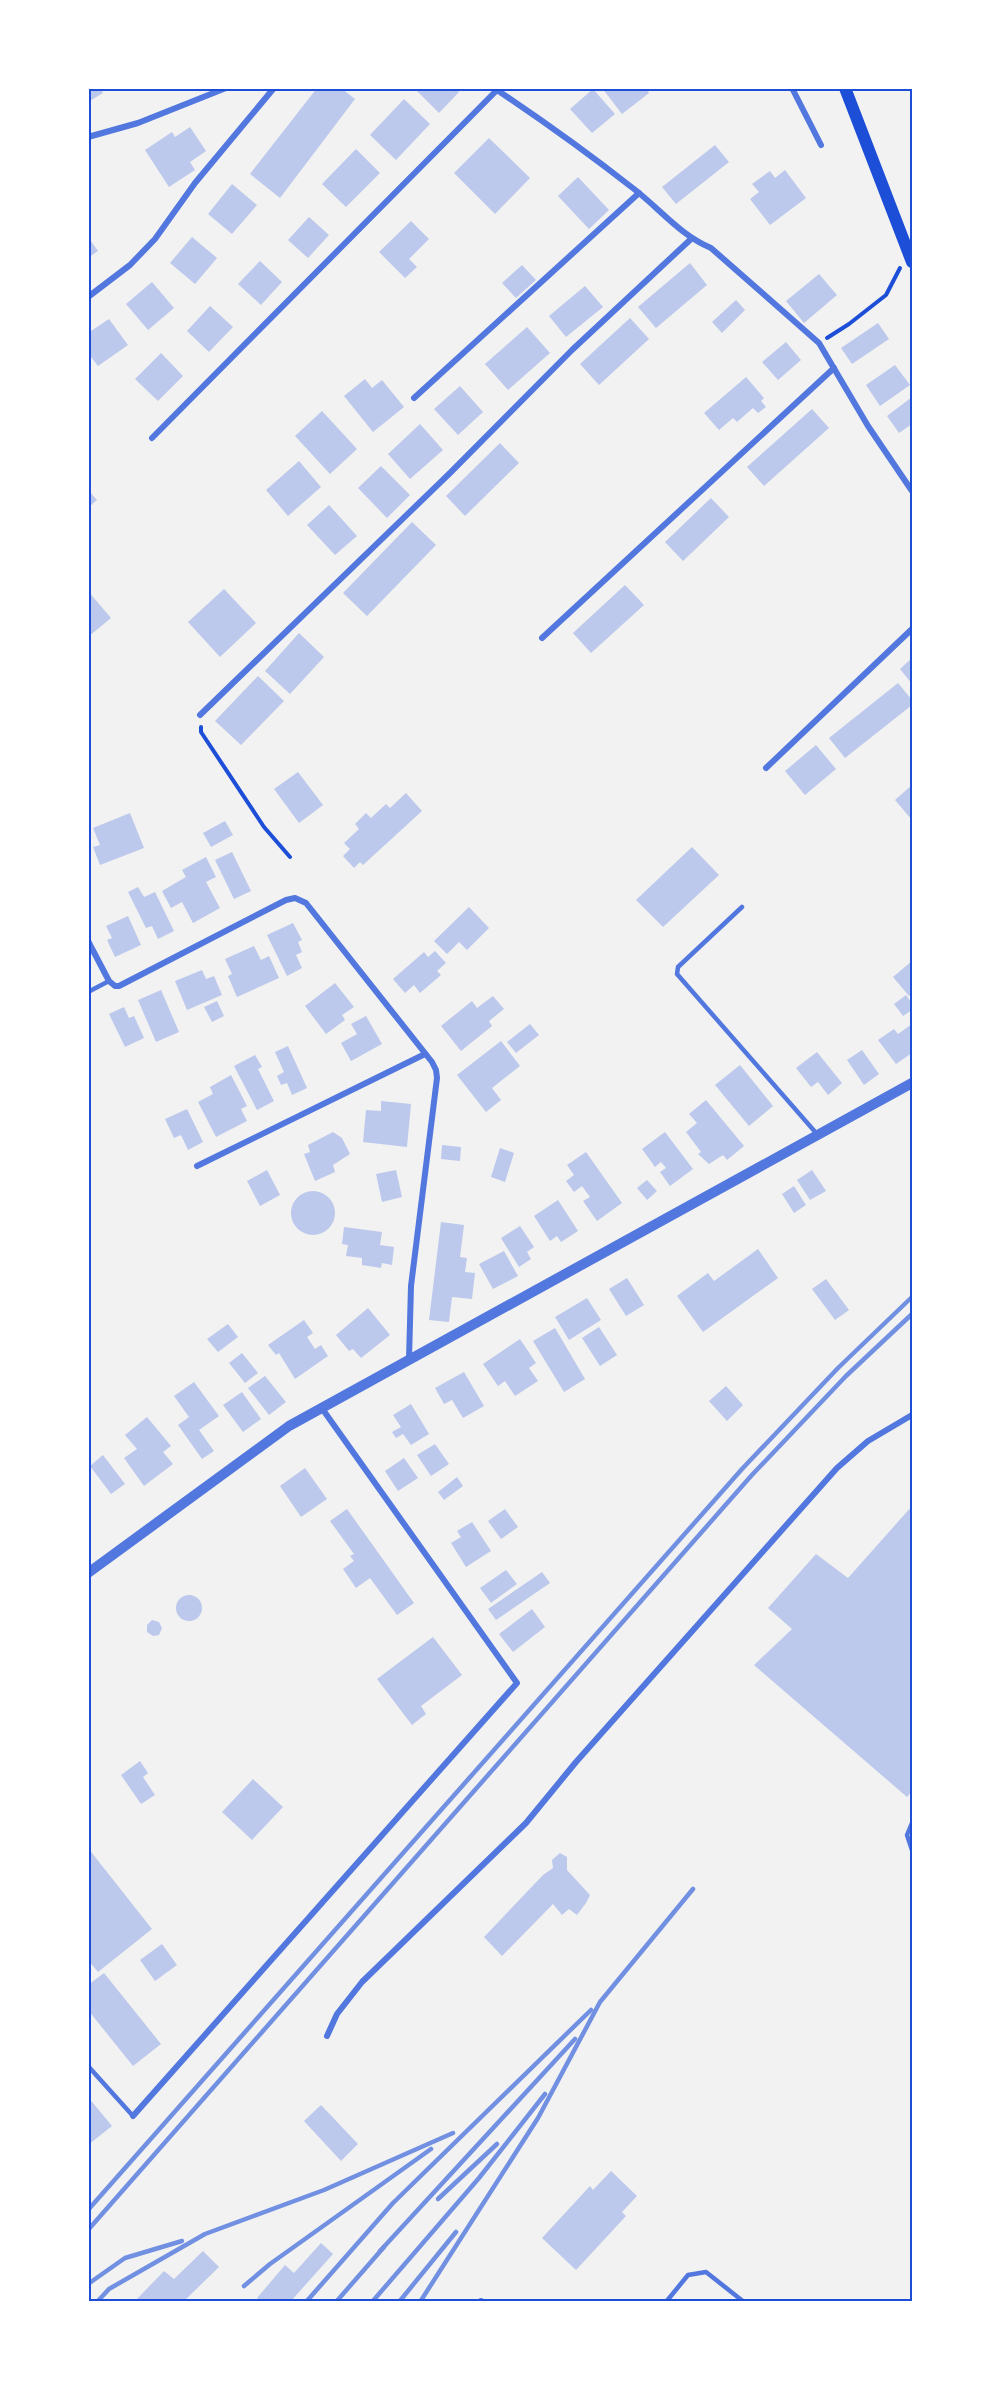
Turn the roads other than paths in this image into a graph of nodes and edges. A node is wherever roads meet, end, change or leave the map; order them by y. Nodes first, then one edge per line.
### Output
1 (226, 88) edge
2 (274, 88) edge
3 (792, 88) edge
4 (845, 88) edge
5 (495, 89) edge
6 (88, 137) edge
7 (821, 145) dead end
8 (639, 193) junction
9 (691, 239) junction
10 (912, 262) edge
11 (88, 297) edge
12 (834, 368) junction
13 (414, 398) dead end
14 (152, 438) dead end
15 (912, 491) edge
16 (912, 629) edge
17 (542, 638) dead end
18 (200, 715) road end
19 (766, 768) dead end
20 (742, 907) dead end
21 (88, 941) edge
22 (109, 981) junction
23 (88, 992) edge
24 (425, 1054) junction
25 (912, 1083) edge
26 (818, 1136) junction
27 (197, 1166) dead end
28 (409, 1359) junction
29 (321, 1407) junction
30 (912, 1415) edge
31 (88, 1573) edge
32 (912, 1823) edge
33 (912, 1850) edge
34 (327, 2037) dead end
35 (88, 2066) edge
36 (133, 2116) joint
37 (666, 2301) edge
38 (744, 2301) edge

1 - 6 street
2 - 11 street
3 - 7 street
4 - 10 main road
5 - 8 street
5 - 14 street
8 - 9 street
8 - 13 street
9 - 12 street
9 - 18 street
12 - 15 street
12 - 17 street
16 - 19 street
20 - 26 lane
21 - 22 street
22 - 23 lane
22 - 24 street
24 - 27 street
24 - 28 street
25 - 26 street
26 - 28 street
28 - 29 street
29 - 31 street
29 - 36 street
30 - 34 street
32 - 33 lane
35 - 36 lane
37 - 38 lane

